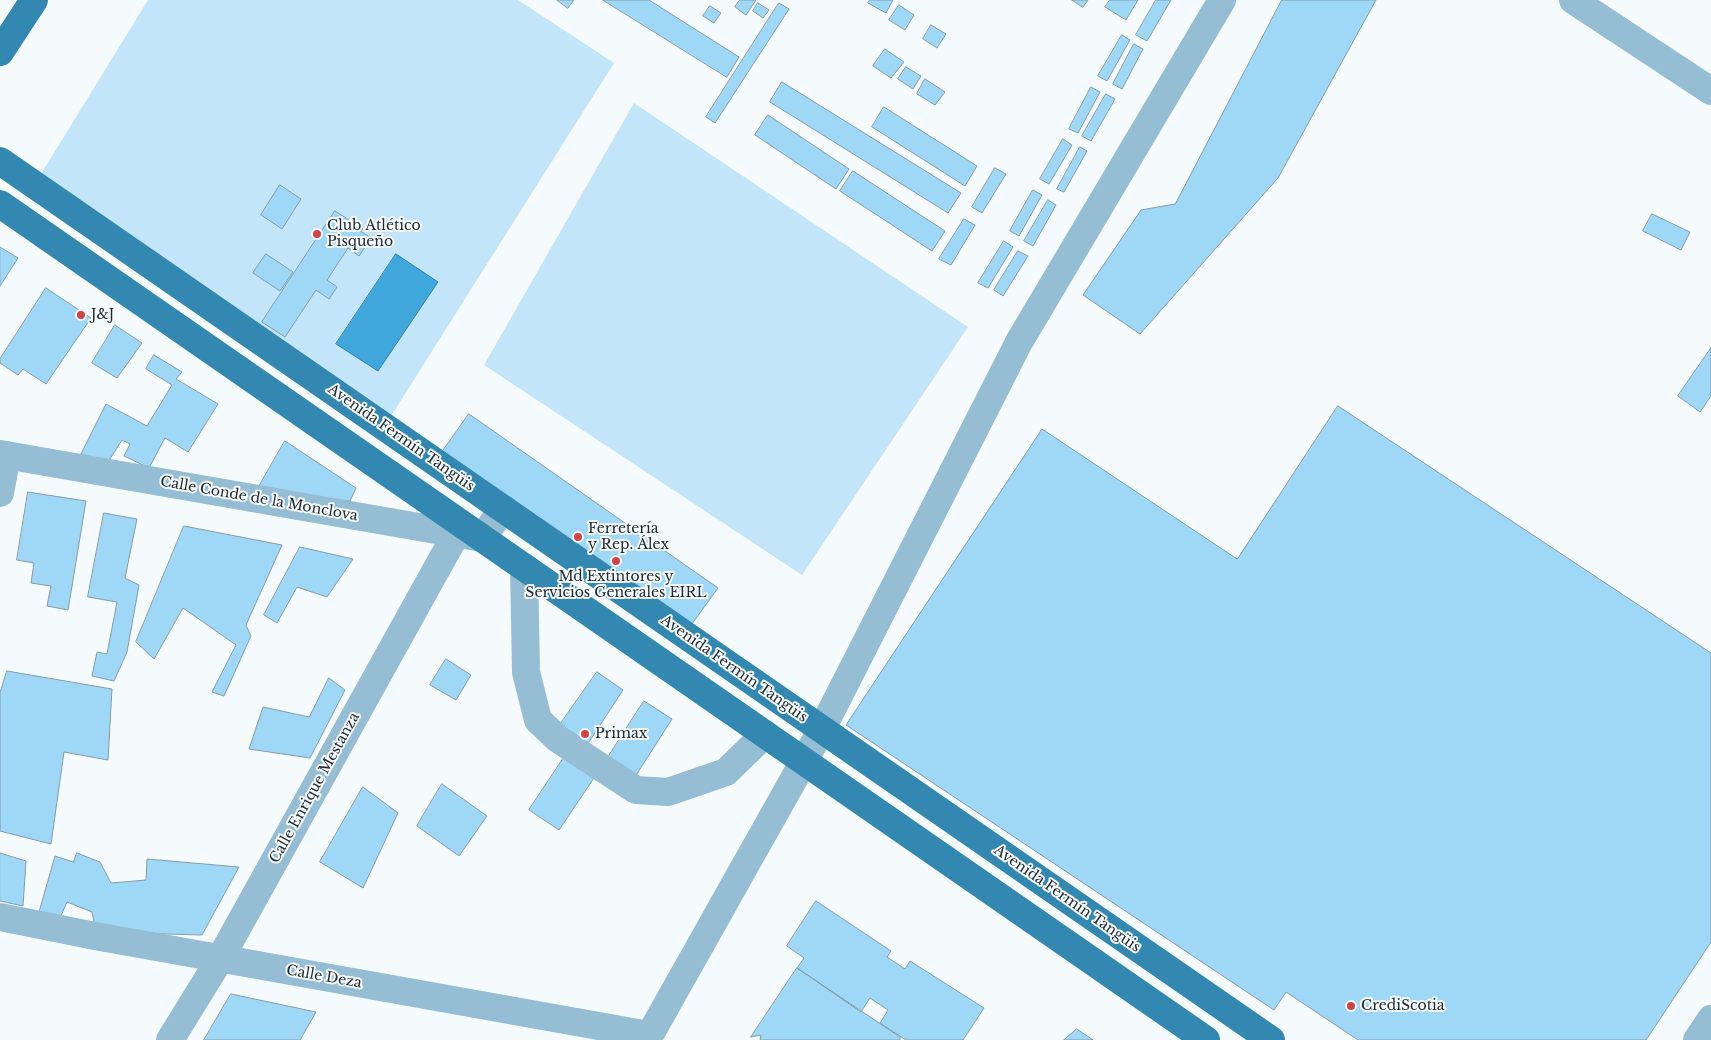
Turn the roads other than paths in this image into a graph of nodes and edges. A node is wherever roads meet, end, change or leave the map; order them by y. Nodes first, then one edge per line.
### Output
1 (34, 0) edge
2 (1222, 0) edge
3 (1573, 0) edge
4 (0, 52) edge
5 (1711, 91) edge
6 (0, 161) edge
7 (0, 204) edge
8 (4, 454) edge
9 (0, 493) edge
10 (503, 509) junction
11 (469, 536) junction
12 (524, 568) junction
13 (822, 729) junction
14 (765, 734) junction
15 (804, 761) junction
16 (0, 917) edge
17 (220, 959) junction
18 (1166, 968) junction
19 (1145, 998) junction
20 (1711, 1019) edge
21 (648, 1038) edge
22 (170, 1040) edge
23 (1206, 1040) edge
24 (1271, 1040) edge
25 (1697, 1040) edge

1 - 4 main road
2 - 13 street
3 - 5 street
6 - 10 main road, Avenida Fermín Tangüis
7 - 11 main road
8 - 9 street
8 - 11 street, Calle Conde de la Monclova
10 - 11 street
10 - 13 main road, Avenida Fermín Tangüis
11 - 12 main road
11 - 17 street, Calle Enrique Mestanza
12 - 14 main road
12 - 14 street
13 - 15 street
13 - 18 main road, Avenida Fermín Tangüis
14 - 15 main road
15 - 19 main road
15 - 21 street
16 - 17 street, Calle Deza
17 - 21 street, Calle Deza
17 - 22 street, Calle Enrique Mestanza
18 - 19 main road
18 - 24 main road, Avenida Fermín Tangüis
19 - 23 main road
20 - 25 street

